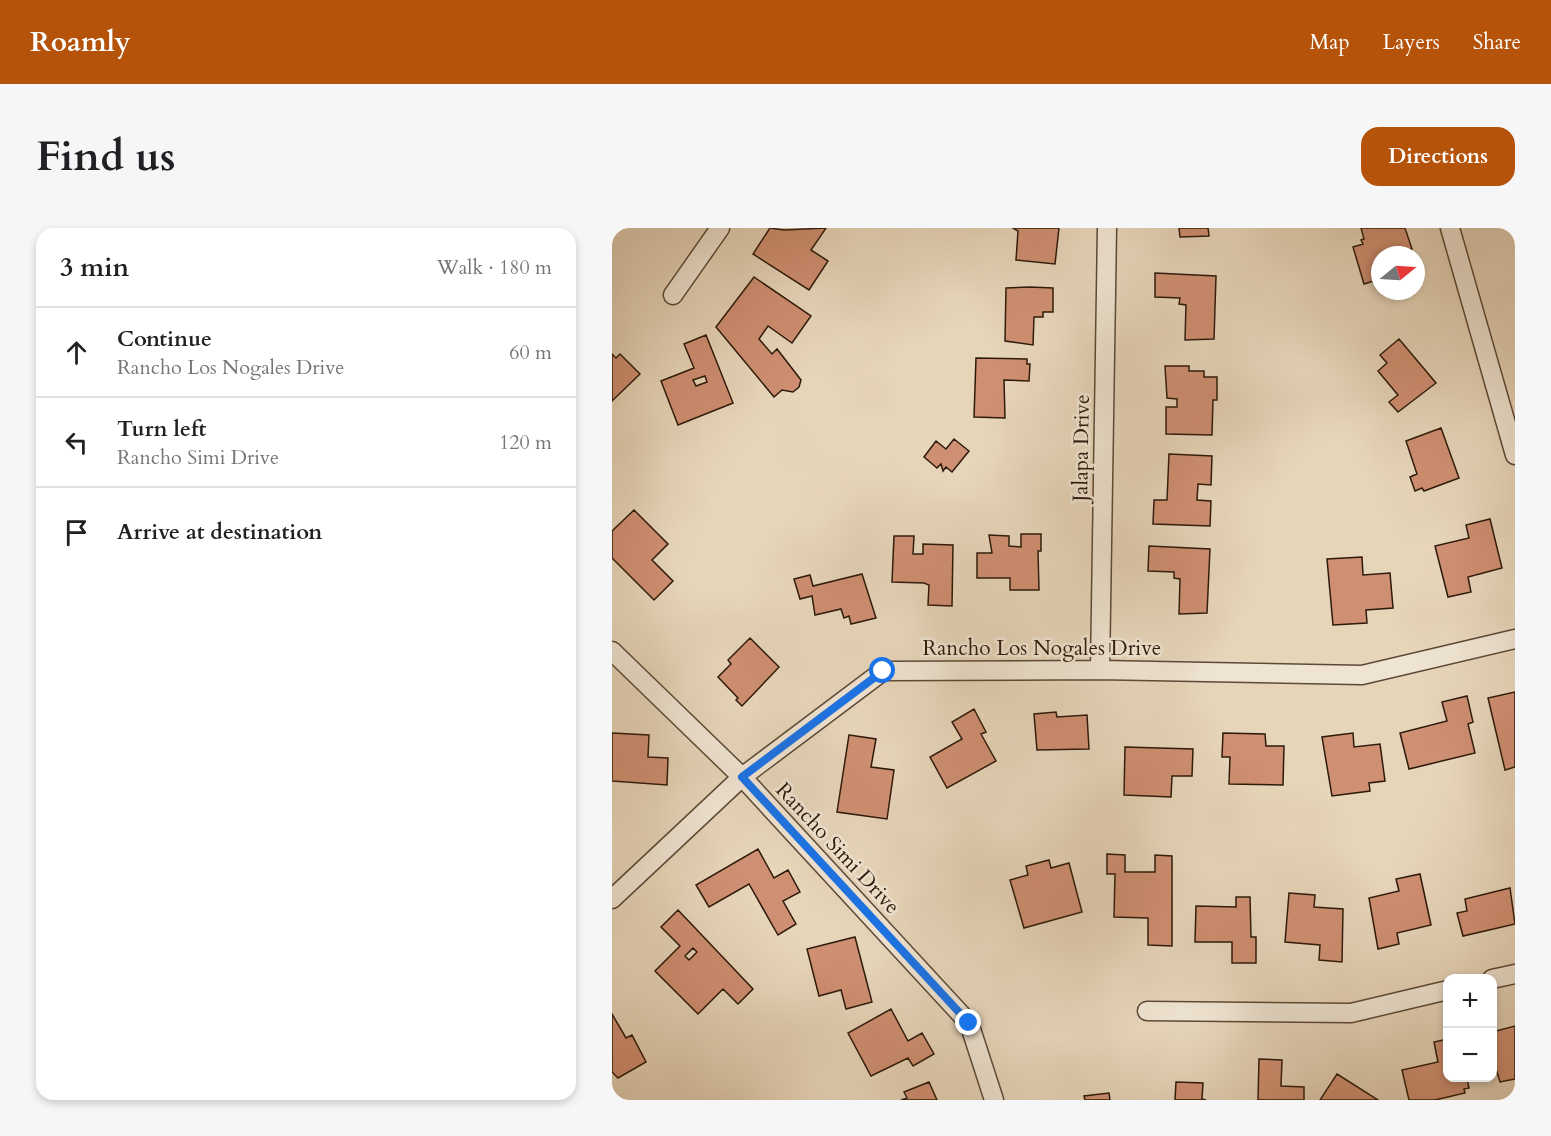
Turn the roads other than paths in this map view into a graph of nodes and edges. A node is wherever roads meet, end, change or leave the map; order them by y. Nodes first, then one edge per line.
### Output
1 (720, 228) edge
2 (1107, 228) edge
3 (1450, 228) edge
4 (673, 295) dead end
5 (1515, 455) edge
6 (1515, 639) edge
7 (612, 651) edge
8 (1100, 670) junction
9 (742, 777) junction
10 (612, 899) edge
11 (1515, 974) edge
12 (1497, 978) edge
13 (1443, 991) edge
14 (1147, 1011) dead end
15 (994, 1100) edge

1 - 4 street
2 - 8 street, Jalapa Drive
3 - 5 street
6 - 8 street, Rancho Los Nogales Drive
7 - 9 street, Rancho Simi Drive
8 - 9 street, Rancho Los Nogales Drive
9 - 10 street, Rancho Los Nogales Drive
9 - 15 street, Rancho Simi Drive
11 - 12 street
13 - 14 street

